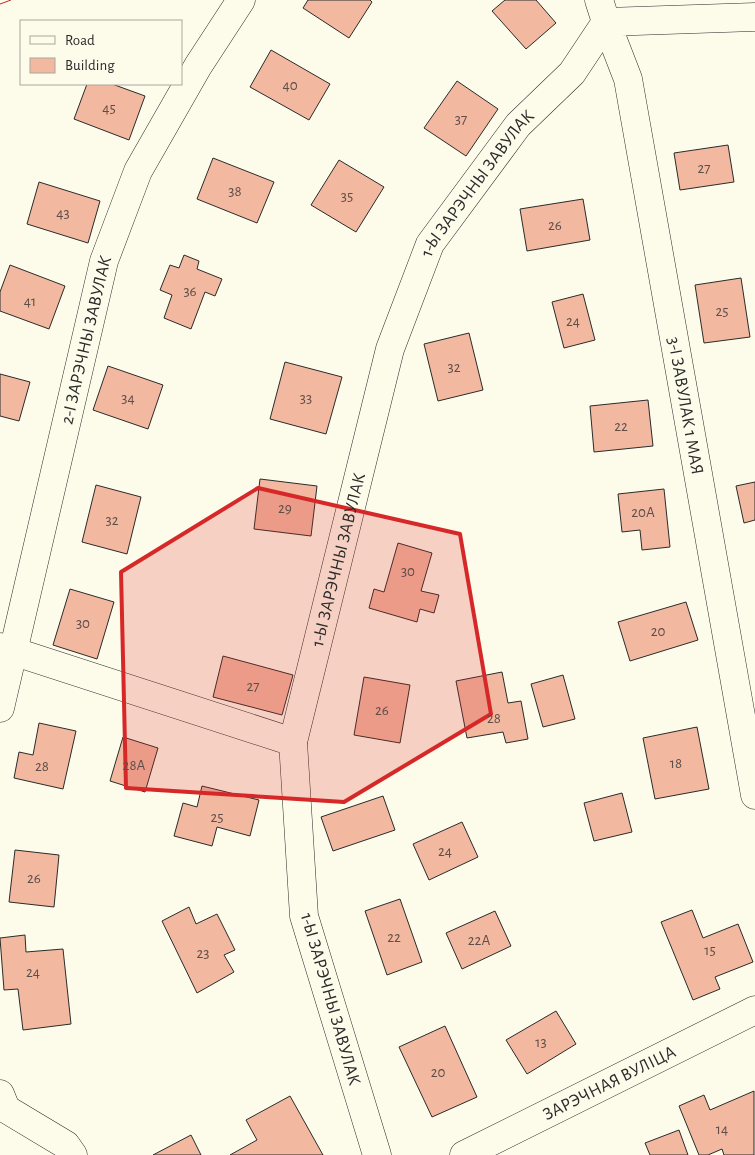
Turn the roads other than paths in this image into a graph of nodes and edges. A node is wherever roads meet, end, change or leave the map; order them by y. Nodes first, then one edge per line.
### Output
1 (241, 0) edge
2 (602, 11) edge
3 (755, 17) edge
4 (7, 649) edge
5 (0, 708) edge
6 (293, 742) junction
7 (755, 794) edge
8 (755, 1010) edge
9 (0, 1094) edge
10 (73, 1155) edge
11 (377, 1155) edge
12 (464, 1155) edge

1 - 4 street, 2-І ЗАРЭЧНЫ ЗАВУЛАК
2 - 3 street
2 - 6 street, 1-Ы ЗАРЭЧНЫ ЗАВУЛАК
2 - 7 street, 3-І ЗАВУЛАК 1 МАЯ
4 - 5 street, 2-І ЗАРЭЧНЫ ЗАВУЛАК
4 - 6 street
6 - 11 street, 1-Ы ЗАРЭЧНЫ ЗАВУЛАК
8 - 12 street, ЗАРЭЧНАЯ ВУЛІЦА
9 - 10 street

